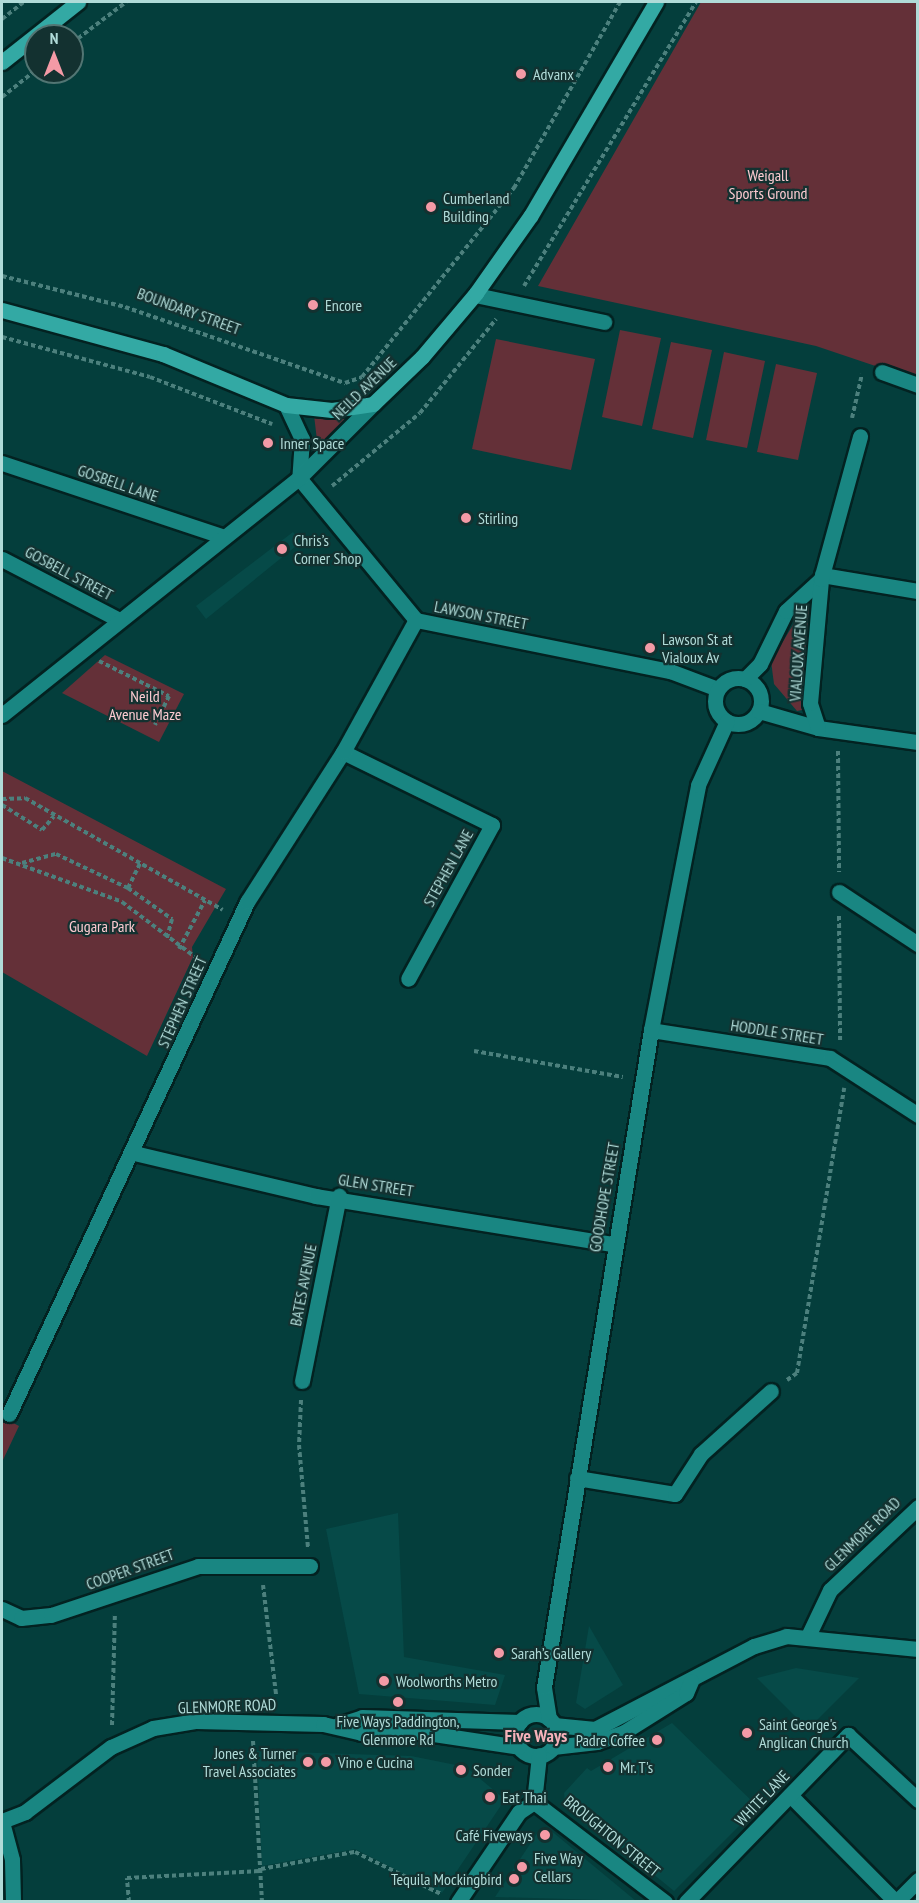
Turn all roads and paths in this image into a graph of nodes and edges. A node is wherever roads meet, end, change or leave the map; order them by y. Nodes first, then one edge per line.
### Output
1 (24, 2) edge
2 (78, 2) edge
3 (126, 2) edge
4 (620, 2) edge
5 (656, 2) edge
6 (2, 19) edge
7 (84, 34) edge
8 (2, 62) edge
9 (24, 80) edge
10 (2, 97) edge
11 (2, 276) edge
12 (475, 295) junction
13 (2, 310) edge
14 (604, 322) dead end
15 (2, 337) edge
16 (882, 372) joint
17 (362, 377) joint
18 (918, 386) edge
19 (373, 404) junction
20 (286, 405) junction
21 (280, 427) dead end
22 (860, 436) joint
23 (2, 463) edge
24 (299, 478) junction
25 (224, 537) junction
26 (2, 559) edge
27 (821, 577) junction
28 (918, 591) edge
29 (119, 620) junction
30 (416, 620) junction
31 (82, 652) junction
32 (745, 679) junction
33 (718, 689) junction
34 (759, 711) junction
35 (2, 715) edge
36 (727, 721) junction
37 (155, 725) dead end
38 (818, 728) junction
39 (918, 742) edge
40 (343, 752) junction
41 (2, 799) edge
42 (2, 805) edge
43 (54, 816) junction
44 (2, 858) edge
45 (22, 863) junction
46 (140, 863) junction
47 (129, 888) junction
48 (839, 892) dead end
49 (205, 900) junction
50 (239, 919) junction
51 (167, 938) junction
52 (918, 944) edge
53 (179, 949) junction
54 (217, 967) junction
55 (408, 979) dead end
56 (651, 1030) junction
57 (474, 1051) dead end
58 (847, 1070) junction
59 (642, 1080) junction
60 (918, 1114) edge
61 (134, 1153) junction
62 (339, 1196) junction
63 (614, 1244) junction
64 (797, 1373) dead end
65 (302, 1381) dead end
66 (771, 1390) dead end
67 (9, 1414) dead end
68 (300, 1417) dead end
69 (577, 1478) junction
70 (918, 1507) edge
71 (263, 1563) junction
72 (310, 1566) joint
73 (2, 1609) edge
74 (115, 1610) dead end
75 (808, 1634) junction
76 (918, 1649) edge
77 (692, 1681) junction
78 (544, 1687) junction
79 (276, 1694) dead end
80 (113, 1699) dead end
81 (522, 1720) junction
82 (551, 1722) junction
83 (338, 1725) junction
84 (252, 1740) dead end
85 (534, 1750) junction
86 (790, 1795) junction
87 (918, 1800) edge
88 (534, 1802) junction
89 (2, 1822) edge
90 (261, 1870) junction
91 (918, 1880) edge
92 (452, 1899) edge
93 (903, 1899) edge
94 (662, 1901) edge
95 (14, 1902) edge
96 (129, 1902) edge
97 (262, 1902) edge
98 (686, 1902) edge

1 - 6 path
2 - 8 main road
3 - 7 path
4 - 17 path, NEILD AVENUE
5 - 12 main road, NEILD AVENUE
9 - 10 path
11 - 17 path, BOUNDARY STREET
12 - 14 street
12 - 19 main road, NEILD AVENUE
13 - 20 main road
15 - 21 path
16 - 18 street
16 - 22 path
19 - 20 main road
19 - 24 street, NEILD AVENUE
20 - 24 street
22 - 27 street, VIALOUX AVENUE
23 - 25 street, GOSBELL LANE
24 - 25 street, NEILD AVENUE
24 - 30 street, LAWSON STREET
25 - 29 street, NEILD AVENUE
26 - 29 street, GOSBELL STREET
27 - 28 street
27 - 32 street, VIALOUX AVENUE
27 - 38 street, VIALOUX AVENUE
29 - 31 street, NEILD AVENUE
30 - 33 street, LAWSON STREET
30 - 40 street, STEPHEN STREET
31 - 35 street, NEILD AVENUE
31 - 37 path
32 - 33 street
32 - 34 street
33 - 36 street
34 - 36 street
34 - 38 street
36 - 56 street, GOODHOPE STREET
38 - 39 street
40 - 50 street, STEPHEN STREET
40 - 55 street, STEPHEN LANE
41 - 43 path
42 - 43 path
43 - 46 path
44 - 45 path
45 - 47 path
45 - 51 path
46 - 47 path
46 - 49 path
47 - 51 path
48 - 52 street
49 - 50 path
49 - 53 path
50 - 54 street, STEPHEN STREET
51 - 53 path
53 - 54 path
54 - 61 street, STEPHEN STREET
56 - 58 street, HODDLE STREET
56 - 59 street, GOODHOPE STREET
57 - 59 path
58 - 60 street, HODDLE STREET
58 - 64 path
59 - 63 street, GOODHOPE STREET
61 - 62 street, GLEN STREET
61 - 67 street, STEPHEN STREET
62 - 63 street, GLEN STREET
62 - 65 street, BATES AVENUE
63 - 69 street, GOODHOPE STREET
66 - 69 street
68 - 72 path
69 - 78 street, GOODHOPE STREET
70 - 75 street, GLENMORE ROAD
71 - 72 street, COOPER STREET
71 - 73 street, COOPER STREET
71 - 79 path
74 - 80 path
75 - 76 street
75 - 77 street, GLENMORE ROAD
77 - 82 street, GLENMORE ROAD
77 - 85 street, GLENMORE ROAD
78 - 81 street, GOODHOPE STREET
78 - 82 street, GOODHOPE STREET
81 - 82 street, GLENMORE ROAD
81 - 83 street, GLENMORE ROAD
81 - 85 street
82 - 85 street, GOODHOPE STREET
83 - 85 street, GLENMORE ROAD
83 - 89 street, GLENMORE ROAD
84 - 90 path
85 - 88 street
86 - 87 street, WHITE LANE
86 - 93 street
86 - 98 street, WHITE LANE
88 - 92 street
88 - 94 street, BROUGHTON STREET
89 - 95 street
90 - 92 path
90 - 96 path
90 - 97 path
91 - 93 street

